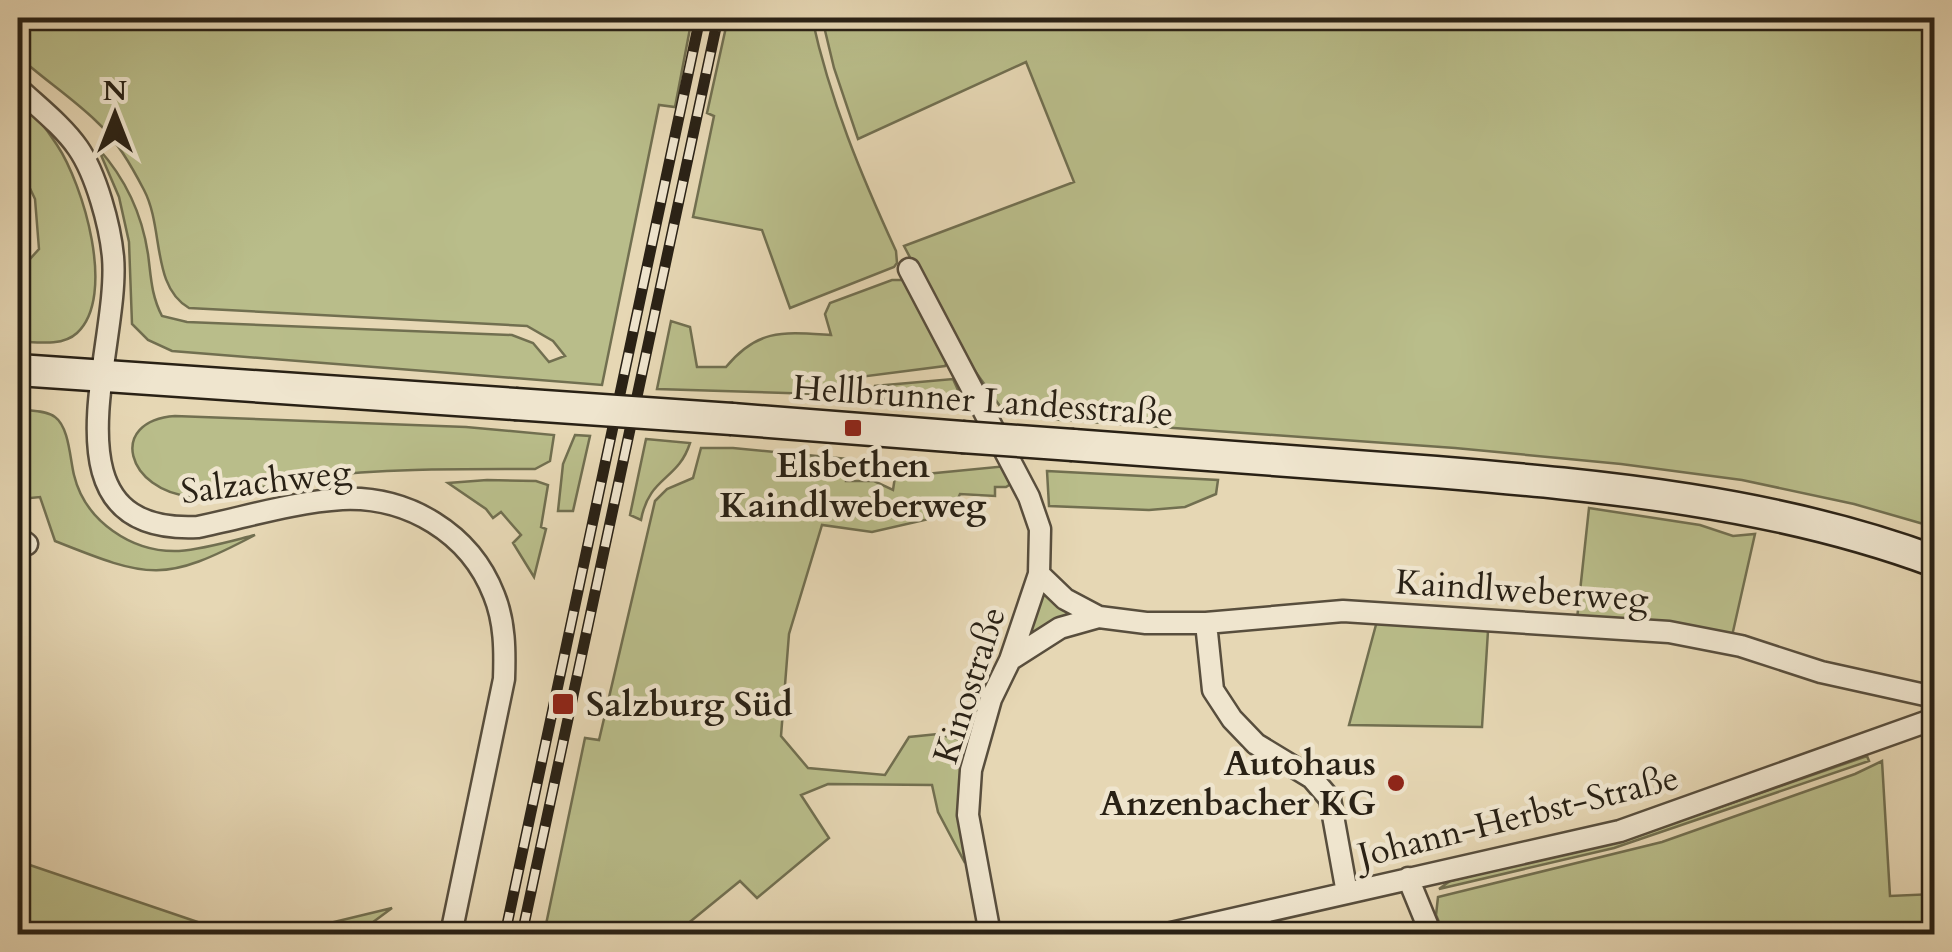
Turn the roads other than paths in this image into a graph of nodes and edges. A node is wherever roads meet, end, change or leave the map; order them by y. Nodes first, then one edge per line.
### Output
1 (18, 88) edge
2 (909, 270) dead end
3 (18, 370) edge
4 (101, 378) junction
5 (1934, 561) edge
6 (1039, 574) junction
7 (1099, 617) junction
8 (1206, 623) junction
9 (1010, 660) junction
10 (1934, 696) edge
11 (1934, 720) edge
12 (1408, 878) junction
13 (1347, 893) junction
14 (1242, 926) edge
15 (451, 934) edge
16 (990, 934) edge
17 (1168, 934) edge
18 (1431, 934) edge

1 - 4 street, Salzachweg
2 - 6 street
3 - 4 main road, Hellbrunner Landesstraße
4 - 5 main road, Hellbrunner Landesstraße, bridge
4 - 15 street, Salzachweg
6 - 7 street, Kaindlweberweg
6 - 9 street, Kinostraße
7 - 8 street, Kaindlweberweg
7 - 9 street, Kaindlweberweg
8 - 10 street, Kaindlweberweg
8 - 13 street
9 - 16 street, Kinostraße
11 - 12 street, Johann-Herbst-Straße
12 - 13 street, Johann-Herbst-Straße
12 - 18 street
13 - 14 street, Johann-Herbst-Straße
14 - 17 street, Johann-Herbst-Straße

